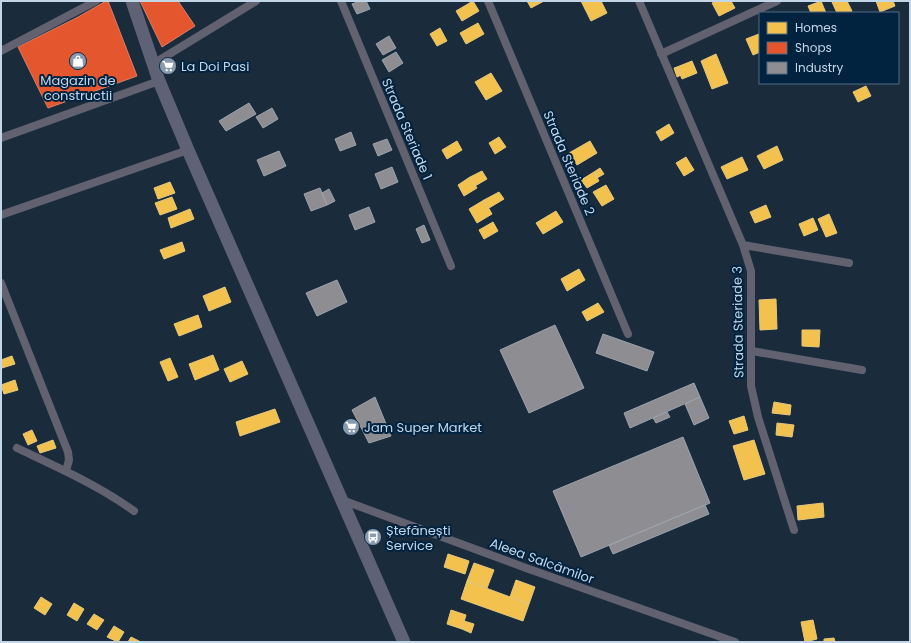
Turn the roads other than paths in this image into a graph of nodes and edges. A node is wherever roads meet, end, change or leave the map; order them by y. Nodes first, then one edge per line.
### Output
1 (96, 1) edge
2 (132, 1) edge
3 (256, 1) edge
4 (341, 1) edge
5 (488, 1) edge
6 (639, 1) edge
7 (777, 1) edge
8 (1, 51) edge
9 (662, 54) junction
10 (153, 64) junction
11 (159, 81) junction
12 (1, 138) edge
13 (188, 150) junction
14 (1, 215) edge
15 (743, 245) junction
16 (848, 263) dead end
17 (451, 266) dead end
18 (1, 283) edge
19 (628, 334) dead end
20 (752, 352) junction
21 (862, 370) dead end
22 (17, 448) dead end
23 (66, 471) junction
24 (342, 500) junction
25 (134, 511) dead end
26 (794, 530) dead end
27 (404, 642) edge
28 (735, 642) edge

1 - 8 street
2 - 10 main road
3 - 10 street
4 - 17 street, Strada Steriade 1
5 - 19 street, Strada Steriade 2
6 - 9 street, Strada Steriade 3
7 - 9 street
9 - 15 street, Strada Steriade 3
10 - 11 main road
11 - 12 street
11 - 13 main road
13 - 14 street
13 - 24 main road
15 - 16 street
15 - 20 street, Strada Steriade 3
18 - 23 street
20 - 21 street
20 - 26 street, Strada Steriade 3
22 - 23 street
23 - 25 street
24 - 27 main road
24 - 28 street, Aleea Salcâmilor

